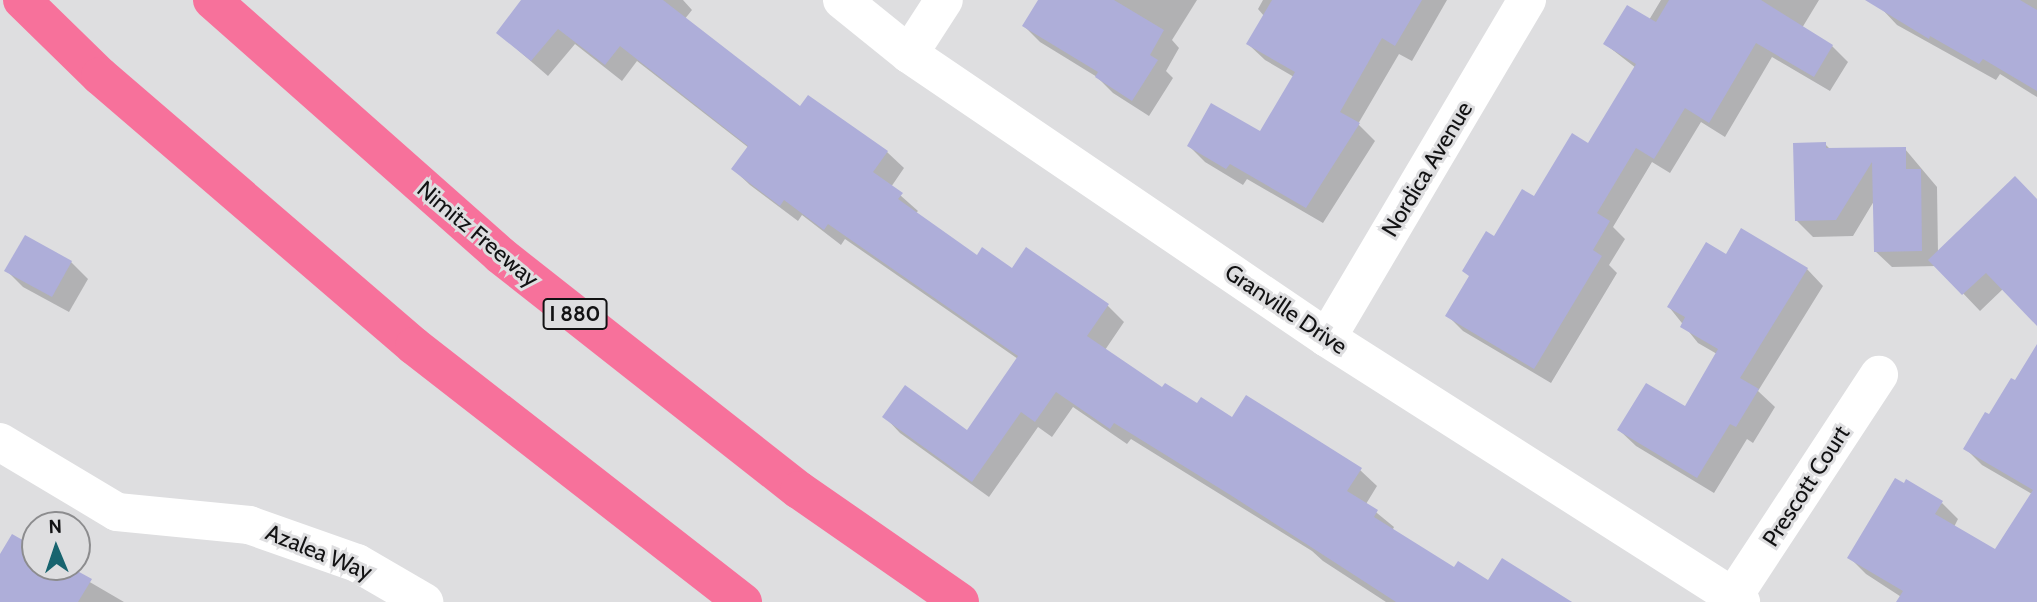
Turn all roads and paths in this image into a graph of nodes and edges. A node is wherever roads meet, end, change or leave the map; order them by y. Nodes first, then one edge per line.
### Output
1 (22, 0) edge
2 (212, 0) edge
3 (842, 0) edge
4 (944, 0) edge
5 (1527, 0) edge
6 (909, 54) junction
7 (1327, 338) junction
8 (1879, 375) dead end
9 (0, 442) edge
10 (1737, 600) edge
11 (424, 602) edge
12 (743, 602) edge
13 (960, 602) edge

1 - 12 highway
2 - 13 highway, Nimitz Freeway / I 880
3 - 6 street, Granville Drive
4 - 6 street
5 - 7 street, Nordica Avenue
6 - 7 street, Granville Drive
7 - 10 street, Granville Drive
8 - 10 street, Prescott Court
9 - 11 street, Azalea Way

